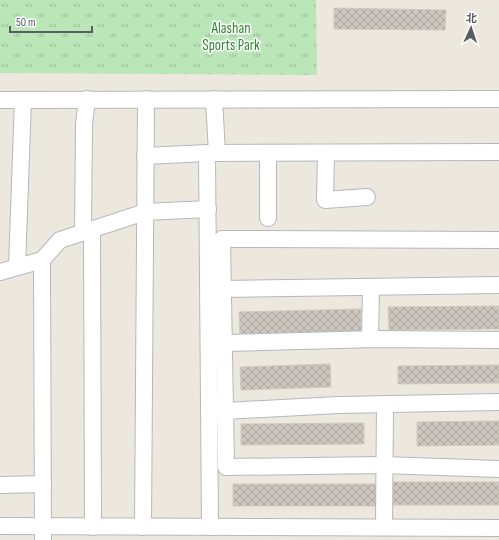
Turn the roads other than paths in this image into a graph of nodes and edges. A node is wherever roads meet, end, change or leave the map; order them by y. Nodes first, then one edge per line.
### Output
1 (499, 98) edge
2 (146, 99) junction
3 (214, 99) junction
4 (0, 100) edge
5 (23, 100) junction
6 (87, 100) junction
7 (499, 152) edge
8 (212, 153) junction
9 (268, 154) junction
10 (326, 154) junction
11 (146, 156) junction
12 (367, 197) dead end
13 (208, 209) junction
14 (145, 212) junction
15 (268, 218) dead end
16 (87, 231) junction
17 (499, 240) edge
18 (42, 260) junction
19 (17, 267) junction
20 (0, 272) edge
21 (499, 285) edge
22 (371, 287) junction
23 (222, 289) junction
24 (370, 339) junction
25 (499, 340) edge
26 (224, 343) junction
27 (499, 402) edge
28 (385, 404) junction
29 (225, 411) junction
30 (383, 465) junction
31 (499, 469) edge
32 (0, 484) edge
33 (43, 484) junction
34 (0, 526) edge
35 (94, 526) junction
36 (143, 527) junction
37 (210, 527) junction
38 (384, 528) junction
39 (499, 528) edge
40 (43, 533) edge
41 (117, 533) edge
42 (186, 533) edge

1 - 3 street
2 - 3 street
2 - 6 street
2 - 11 street
3 - 8 street
4 - 5 street
5 - 6 street
5 - 19 street
6 - 16 street
7 - 10 street
8 - 9 street
8 - 11 street
8 - 13 street
9 - 10 street
9 - 15 street
10 - 12 street
11 - 14 street
13 - 14 street
13 - 37 street
14 - 16 street
14 - 36 street
16 - 18 street
16 - 35 street
17 - 23 street
18 - 19 street
18 - 33 street
19 - 20 street
21 - 22 street
22 - 23 street
22 - 24 street
23 - 26 street
24 - 25 street
24 - 26 street
26 - 29 street
27 - 28 street
28 - 29 street
28 - 30 street
29 - 30 street
30 - 31 street
30 - 38 street
32 - 33 street
33 - 40 street
34 - 40 street
35 - 40 street
35 - 41 street
36 - 41 street
36 - 42 street
37 - 38 street
37 - 42 street
38 - 39 street

